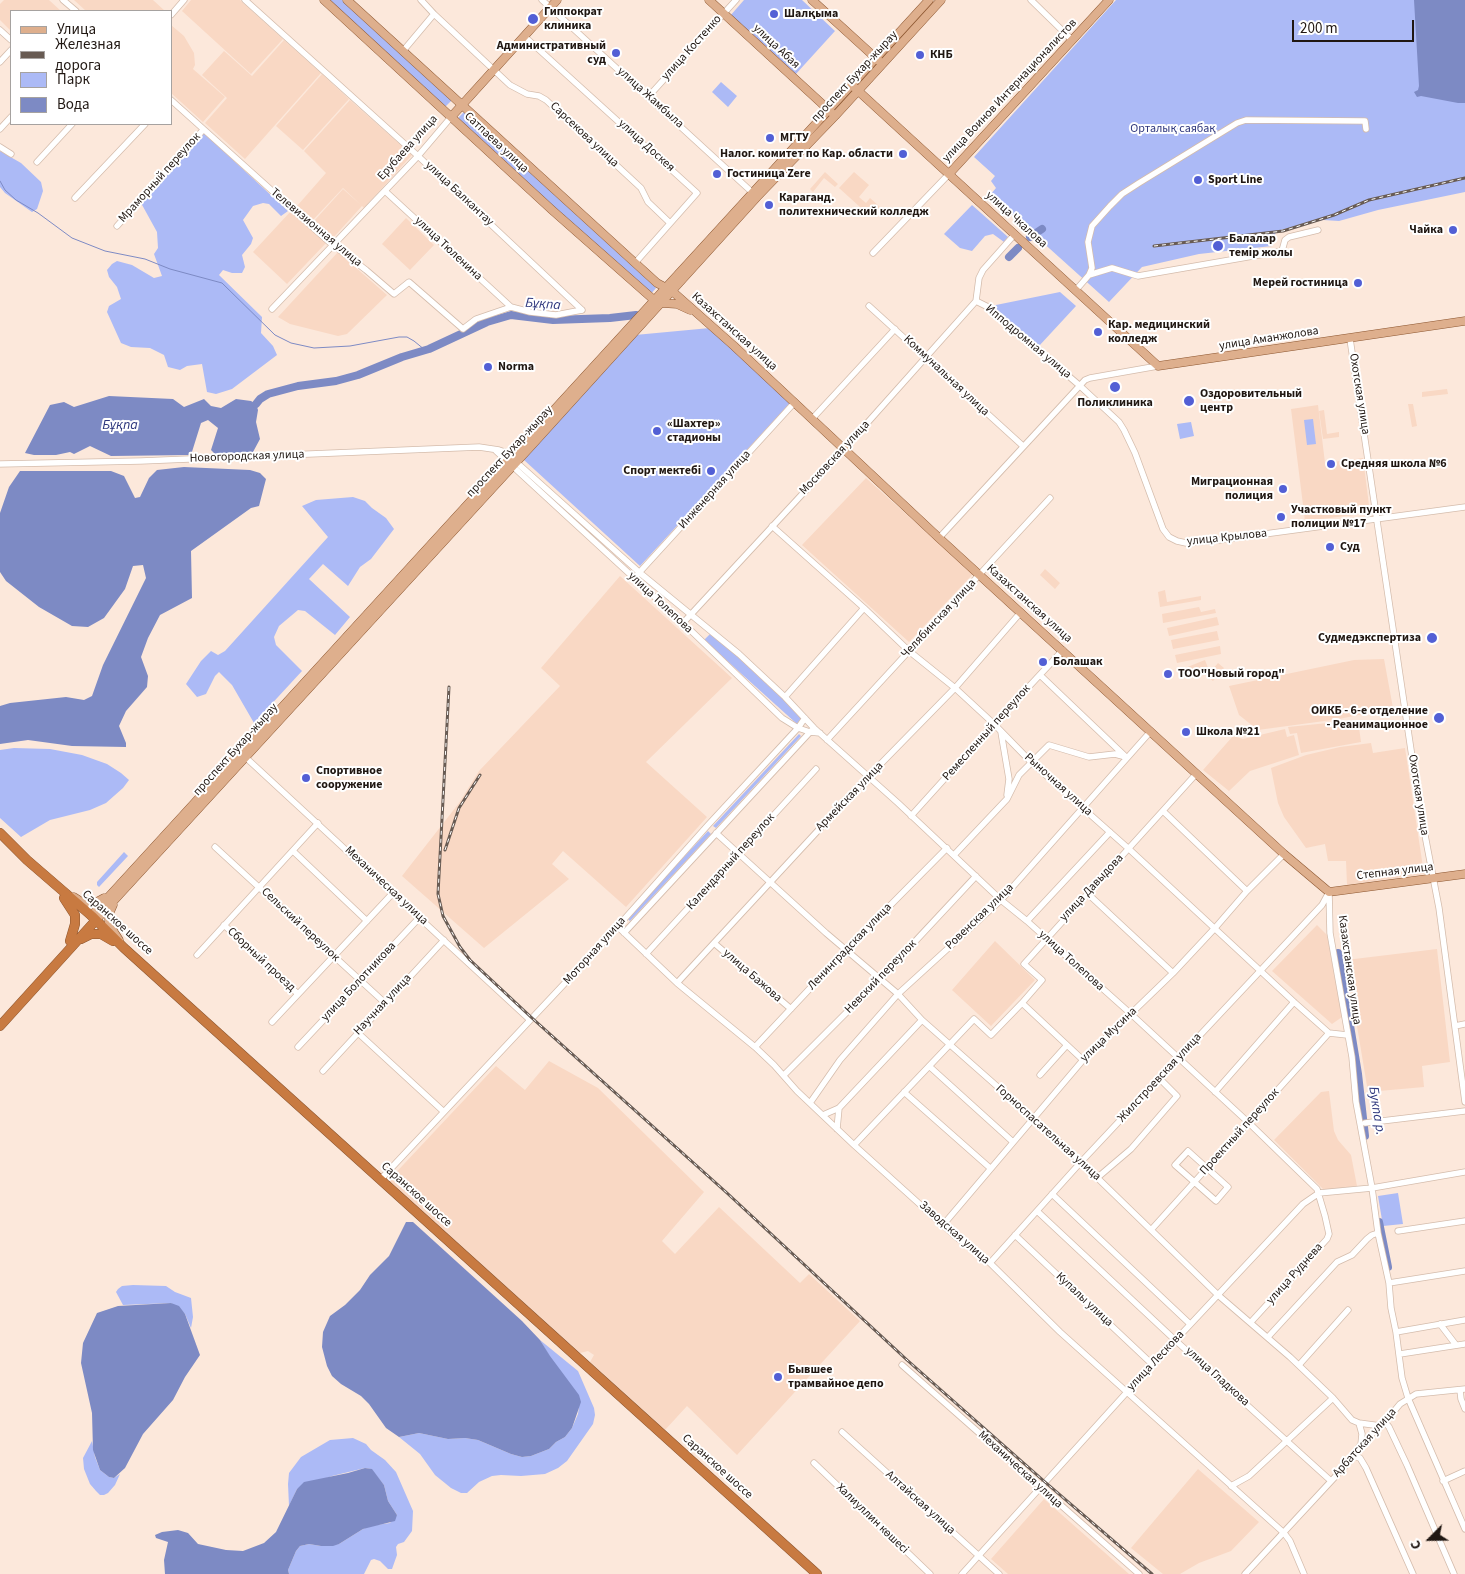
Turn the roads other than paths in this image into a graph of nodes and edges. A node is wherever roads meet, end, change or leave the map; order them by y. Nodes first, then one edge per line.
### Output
1 (63, 0) edge
2 (184, 0) edge
3 (245, 0) edge
4 (324, 0) edge
5 (348, 0) edge
6 (421, 0) edge
7 (542, 0) edge
8 (557, 0) edge
9 (709, 0) edge
10 (736, 0) edge
11 (812, 0) edge
12 (929, 0) edge
13 (941, 0) edge
14 (1031, 0) edge
15 (1109, 0) edge
16 (550, 8) junction
17 (75, 10) edge
18 (724, 13) junction
19 (172, 14) edge
20 (434, 14) junction
21 (0, 30) edge
22 (524, 36) junction
23 (10, 39) edge
24 (1072, 40) junction
25 (10, 51) edge
26 (403, 51) junction
27 (876, 58) junction
28 (0, 62) edge
29 (883, 64) junction
30 (494, 70) junction
31 (852, 84) junction
32 (859, 91) junction
33 (648, 97) junction
34 (172, 101) edge
35 (462, 105) junction
36 (828, 110) junction
37 (452, 116) junction
38 (835, 116) junction
39 (10, 118) edge
40 (71, 125) edge
41 (143, 125) edge
42 (1366, 129) dead end
43 (0, 130) edge
44 (203, 130) junction
45 (0, 147) edge
46 (11, 154) dead end
47 (418, 156) junction
48 (37, 162) dead end
49 (949, 174) junction
50 (385, 191) junction
51 (756, 195) junction
52 (75, 198) dead end
53 (670, 223) junction
54 (117, 226) dead end
55 (1318, 230) dead end
56 (1015, 234) junction
57 (334, 244) junction
58 (873, 253) dead end
59 (635, 263) junction
60 (1089, 275) junction
61 (669, 289) junction
62 (1076, 290) junction
63 (976, 301) junction
64 (658, 302) junction
65 (869, 306) dead end
66 (511, 307) junction
67 (272, 309) dead end
68 (697, 314) junction
69 (1465, 321) edge
70 (895, 329) junction
71 (1350, 339) junction
72 (925, 357) junction
73 (1158, 366) junction
74 (1079, 385) junction
75 (795, 402) junction
76 (812, 419) junction
77 (1023, 446) junction
78 (844, 449) junction
79 (512, 461) junction
80 (0, 464) edge
81 (1050, 498) dead end
82 (1465, 507) edge
83 (1376, 520) junction
84 (772, 526) junction
85 (939, 538) junction
86 (640, 573) junction
87 (980, 574) junction
88 (634, 578) junction
89 (864, 608) junction
90 (1021, 612) junction
91 (691, 614) junction
92 (683, 623) junction
93 (1063, 650) junction
94 (909, 651) junction
95 (1040, 675) junction
96 (955, 688) junction
97 (785, 697) junction
98 (805, 718) junction
99 (994, 724) junction
100 (798, 728) junction
101 (812, 730) junction
102 (1001, 731) junction
103 (1151, 731) junction
104 (828, 740) junction
105 (242, 755) junction
106 (1126, 756) junction
107 (1032, 763) junction
108 (816, 769) dead end
109 (1197, 774) junction
110 (869, 777) junction
111 (1007, 799) junction
112 (1082, 808) junction
113 (1163, 811) junction
114 (911, 816) junction
115 (318, 823) junction
116 (1110, 832) junction
117 (0, 833) edge
118 (716, 833) junction
119 (215, 847) dead end
120 (946, 848) junction
121 (1129, 849) junction
122 (293, 851) junction
123 (738, 854) junction
124 (1284, 854) junction
125 (954, 855) junction
126 (1465, 874) edge
127 (976, 876) junction
128 (1432, 879) junction
129 (769, 882) junction
130 (56, 885) junction
131 (259, 887) junction
132 (1247, 891) junction
133 (1329, 892) junction
134 (393, 893) junction
135 (1087, 893) junction
136 (114, 896) junction
137 (1001, 900) junction
138 (420, 917) junction
139 (93, 918) junction
140 (367, 921) junction
141 (1027, 921) junction
142 (224, 925) junction
143 (617, 926) junction
144 (1215, 928) junction
145 (624, 933) junction
146 (1046, 939) junction
147 (444, 940) junction
148 (72, 942) junction
149 (714, 942) junction
150 (124, 948) junction
151 (846, 950) junction
152 (646, 954) junction
153 (196, 955) dead end
154 (334, 956) junction
155 (1259, 970) junction
156 (1172, 973) junction
157 (880, 979) junction
158 (361, 980) junction
159 (677, 983) junction
160 (298, 994) junction
161 (898, 994) junction
162 (1294, 1002) junction
163 (385, 1003) junction
164 (1022, 1003) junction
165 (790, 1009) junction
166 (1131, 1014) junction
167 (0, 1018) edge
168 (530, 1020) junction
169 (922, 1020) junction
170 (272, 1022) dead end
171 (1465, 1024) edge
172 (0, 1026) edge
173 (1455, 1026) junction
174 (357, 1032) junction
175 (1329, 1033) junction
176 (1347, 1035) junction
177 (949, 1044) junction
178 (1067, 1045) junction
179 (298, 1047) dead end
180 (755, 1047) junction
181 (1179, 1058) junction
182 (1083, 1060) junction
183 (929, 1066) junction
184 (323, 1071) dead end
185 (784, 1075) junction
186 (1040, 1075) dead end
187 (1160, 1078) junction
188 (904, 1092) junction
189 (1215, 1092) junction
190 (1465, 1102) edge
191 (810, 1103) junction
192 (839, 1108) junction
193 (1465, 1111) edge
194 (444, 1112) junction
195 (823, 1115) junction
196 (1033, 1118) junction
197 (1249, 1123) junction
198 (1365, 1123) dead end
199 (837, 1129) junction
200 (1013, 1142) junction
201 (854, 1145) junction
202 (1081, 1162) junction
203 (990, 1168) junction
204 (1207, 1169) junction
205 (1465, 1172) edge
206 (1097, 1178) junction
207 (380, 1180) junction
208 (1194, 1183) junction
209 (1372, 1188) junction
210 (1319, 1193) junction
211 (1052, 1194) junction
212 (1037, 1211) junction
213 (1465, 1221) edge
214 (943, 1225) junction
215 (1151, 1230) junction
216 (1398, 1230) dead end
217 (1378, 1233) junction
218 (1015, 1234) junction
219 (990, 1263) junction
220 (1465, 1271) edge
221 (1389, 1283) junction
222 (1218, 1295) junction
223 (1348, 1310) dead end
224 (1465, 1320) edge
225 (1251, 1322) junction
226 (1190, 1324) junction
227 (1440, 1324) junction
228 (1396, 1332) junction
229 (1268, 1337) junction
230 (1175, 1340) junction
231 (1465, 1344) edge
232 (1456, 1345) junction
233 (1400, 1354) junction
234 (902, 1365) dead end
235 (1153, 1365) junction
236 (1298, 1365) junction
237 (1462, 1389) edge
238 (1127, 1392) junction
239 (1333, 1398) junction
240 (1408, 1398) junction
241 (1465, 1409) edge
242 (1359, 1423) junction
243 (1383, 1424) junction
244 (842, 1432) dead end
245 (1287, 1440) junction
246 (1361, 1444) junction
247 (1353, 1456) junction
248 (814, 1463) dead end
249 (1465, 1471) edge
250 (1331, 1481) junction
251 (1444, 1481) junction
252 (1231, 1486) junction
253 (1041, 1488) junction
254 (1465, 1526) edge
255 (1284, 1533) junction
256 (979, 1555) junction
257 (817, 1574) edge
258 (930, 1574) edge
259 (962, 1574) edge
260 (999, 1574) edge
261 (1139, 1574) edge
262 (1246, 1574) edge
263 (1304, 1574) edge
264 (1413, 1574) edge
265 (1454, 1574) edge

1 - 17 street
2 - 19 street
3 - 47 street, улица Балкантау
4 - 37 main road, Сатпаева улица
5 - 26 main road, Сатпаева улица
6 - 20 street, Сарсекова улица
7 - 16 street, улица Жамбыла
8 - 16 main road, Ерубаева улица
9 - 18 main road, улица Абая
10 - 18 street, улица Костенко
11 - 27 main road
12 - 27 main road, проспект Бухар-жырау
13 - 29 main road, проспект Бухар-жырау
14 - 24 street
15 - 24 main road, улица Воинов Интернационалистов
16 - 22 main road, Ерубаева улица
16 - 33 street, улица Жамбыла
18 - 33 street, улица Костенко
18 - 36 main road, улица Абая
20 - 26 street
20 - 30 street, Сарсекова улица
21 - 23 street
22 - 30 main road, Ерубаева улица
22 - 53 street, улица Доскея
24 - 49 main road, улица Воинов Интернационалистов
25 - 28 street
26 - 35 main road, Сатпаева улица
27 - 29 main road
27 - 31 main road, проспект Бухар-жырау
29 - 32 main road, проспект Бухар-жырау
30 - 35 main road, Ерубаева улица
30 - 53 street, Сарсекова улица
31 - 32 main road, улица Чкалова
31 - 36 main road, проспект Бухар-жырау
32 - 38 main road, проспект Бухар-жырау
32 - 49 main road, улица Чкалова
33 - 51 street, улица Жамбыла
34 - 44 street, Телевизионная улица
35 - 37 main road, Ерубаева улица
35 - 59 main road, Сатпаева улица
36 - 38 main road, улица Абая
36 - 51 main road, проспект Бухар-жырау
37 - 47 street, Ерубаева улица
37 - 64 main road, Сатпаева улица
38 - 51 main road, проспект Бухар-жырау
39 - 43 street
40 - 48 street
41 - 52 street
42 - 60 street
44 - 54 street, Мраморный переулок
44 - 57 street, Телевизионная улица
45 - 46 street
47 - 50 street, Ерубаева улица
47 - 66 street, улица Балкантау
49 - 56 main road, улица Чкалова
49 - 58 street
50 - 57 street, Ерубаева улица
50 - 66 street, улица Тюленина
51 - 61 main road, проспект Бухар-жырау
53 - 59 street, улица Доскея
55 - 60 street
56 - 62 main road, улица Чкалова
56 - 63 street
57 - 66 street, Телевизионная улица
57 - 67 street, Ерубаева улица
59 - 61 main road, Сатпаева улица
60 - 62 street
61 - 64 main road, проспект Бухар-жырау
61 - 68 main road, Казахстанская улица
62 - 73 main road, улица Чкалова
63 - 72 street, Московская улица
63 - 74 street, Ипподромная улица
64 - 68 main road
64 - 79 main road, проспект Бухар-жырау
65 - 70 street, Коммунальная улица
68 - 75 main road, Казахстанская улица
69 - 71 main road, улица Аманжолова
70 - 72 street, Коммунальная улица
70 - 76 street
71 - 73 main road, улица Аманжолова
71 - 83 street, Охотская улица
72 - 77 street, Коммунальная улица
72 - 78 street, Московская улица
73 - 74 street, улица Аманжолова
74 - 77 street
74 - 83 street, улица Крылова
75 - 76 main road, Казахстанская улица
75 - 86 street, Инженерная улица
76 - 78 main road, Казахстанская улица
77 - 85 street
78 - 84 street, Московская улица
78 - 85 main road, Казахстанская улица
79 - 80 street, Новогородская улица
79 - 86 street, улица Толепова
79 - 88 street, улица Толепова
79 - 105 main road, проспект Бухар-жырау
81 - 87 street, Челябинская улица
82 - 83 street, улица Крылова
83 - 128 street, Охотская улица
84 - 89 street, Рыночная улица
84 - 91 street, Московская улица
85 - 87 main road, Казахстанская улица
86 - 88 street, Инженерная улица
86 - 91 street, улица Толепова
87 - 90 main road, Казахстанская улица
87 - 94 street, Челябинская улица
88 - 92 street, улица Толепова
89 - 94 street, Рыночная улица
89 - 97 street
90 - 93 main road, Казахстанская улица
90 - 96 street, Армейская улица
91 - 92 street, Московская улица
91 - 97 street, улица Толепова
92 - 100 street, улица Толепова
93 - 95 street, Ремесленный переулок
93 - 103 main road, Казахстанская улица
94 - 96 street, Рыночная улица
94 - 104 street, Челябинская улица
95 - 99 street, Ремесленный переулок
95 - 106 street
96 - 99 street, Рыночная улица
96 - 110 street, Армейская улица
97 - 98 street, улица Толепова
98 - 100 street, Моторная улица
98 - 101 street, улица Толепова
99 - 102 street, Рыночная улица
99 - 114 street, Ремесленный переулок
100 - 101 street, улица Толепова
100 - 143 street, Моторная улица
101 - 104 street, улица Толепова
101 - 118 street, Моторная улица
102 - 107 street, Рыночная улица
102 - 111 street
103 - 106 street, Ровенская улица
103 - 109 main road, Казахстанская улица
104 - 110 street, улица Толепова
105 - 115 street, Механическая улица
105 - 136 main road, проспект Бухар-жырау
106 - 107 street
106 - 112 street, Ровенская улица
107 - 111 street
107 - 112 street, Рыночная улица
108 - 123 street, Календарный переулок
109 - 113 street, улица Давыдова
109 - 124 main road, Казахстанская улица
110 - 114 street, улица Толепова
110 - 129 street, Армейская улица
111 - 125 street
112 - 116 street, Рыночная улица
112 - 137 street, Ровенская улица
113 - 121 street, улица Давыдова
113 - 132 street
114 - 120 street, улица Толепова
115 - 122 street
115 - 134 street, Механическая улица
116 - 121 street, Рыночная улица
116 - 141 street
117 - 130 highway, Саранское шоссе
118 - 123 street, Горноспасательная улица
118 - 145 street, Моторная улица
119 - 131 street, Сельский переулок
120 - 125 street, улица Толепова
120 - 151 street, Ленинградская улица
121 - 135 street, улица Давыдова
121 - 144 street, Рыночная улица
122 - 131 street
122 - 140 street
123 - 129 street, Горноспасательная улица
123 - 152 street, Календарный переулок
124 - 132 street, улица Мусина
124 - 133 main road, Казахстанская улица
125 - 127 street, улица Толепова
126 - 128 main road, Степная улица
127 - 137 street, улица Толепова
127 - 157 street, Невский переулок
128 - 133 main road, Степная улица
128 - 173 street, Охотская улица
129 - 149 street, Армейская улица
129 - 151 street, Горноспасательная улица
130 - 136 main road
130 - 139 highway, Саранское шоссе
130 - 148 highway
131 - 142 street
131 - 154 street, Сельский переулок
132 - 144 street, улица Мусина
133 - 155 street, Жилстроевская улица
133 - 176 street, Казахстанская улица
134 - 138 street, Механическая улица
134 - 140 street
135 - 146 street, улица Давыдова
135 - 156 street
136 - 139 main road, проспект Бухар-жырау
136 - 150 main road
137 - 141 street, улица Толепова
137 - 161 street, Ровенская улица
138 - 147 street, Механическая улица
138 - 158 street, улица Болотникова
139 - 148 highway
139 - 150 highway, Саранское шоссе
140 - 154 street
141 - 146 street, улица Толепова
142 - 153 street
142 - 160 street, Сборный проезд
143 - 145 street, Заводская улица
143 - 168 street, Моторная улица
144 - 155 street, Рыночная улица
144 - 156 street, улица Мусина
145 - 152 street, Заводская улица
146 - 164 street, улица Давыдова
146 - 166 street, улица Толепова
147 - 163 street, Научная улица
147 - 168 street, Механическая улица
148 - 150 highway
148 - 167 highway
148 - 172 highway
149 - 159 street, Армейская улица
149 - 165 street, улица Бажова
150 - 207 highway, Саранское шоссе
151 - 157 street, Горноспасательная улица
151 - 165 street, Ленинградская улица
152 - 159 street, Заводская улица
154 - 158 street, Сельский переулок
154 - 160 street
155 - 162 street, Рыночная улица
155 - 181 street, Жилстроевская улица
156 - 166 street, улица Мусина
157 - 161 street, Горноспасательная улица
157 - 185 street, Невский переулок
158 - 163 street, Сельский переулок
158 - 179 street, улица Болотникова
159 - 180 street, Заводская улица
160 - 170 street
161 - 169 street, Горноспасательная улица
161 - 191 street, Ровенская улица
162 - 175 street, Рыночная улица
162 - 189 street
163 - 174 street, Научная улица
164 - 177 street, улица Давыдова
164 - 178 street
165 - 180 street, Ленинградская улица
166 - 181 street, улица Толепова
166 - 182 street, улица Мусина
168 - 194 street, Моторная улица
169 - 177 street, Горноспасательная улица
169 - 192 street
171 - 173 street
173 - 190 street, Охотская улица
174 - 184 street, Научная улица
174 - 194 street
175 - 176 street
175 - 197 street, Проектный переулок
176 - 209 street, Казахстанская улица
177 - 183 street, улица Давыдова
177 - 196 street, Горноспасательная улица
178 - 182 street
178 - 186 street
180 - 185 street, Заводская улица
181 - 187 street, Жилстроевская улица
181 - 189 street, улица Толепова
182 - 196 street, улица Мусина
183 - 188 street, улица Давыдова
183 - 200 street
185 - 191 street, Заводская улица
187 - 202 street, Жилстроевская улица
187 - 206 street
188 - 201 street, улица Давыдова
188 - 203 street
189 - 197 street, улица Толепова
191 - 195 street, Заводская улица
192 - 195 street
192 - 199 street
193 - 198 street
194 - 207 street, Моторная улица
195 - 199 street, Заводская улица
196 - 200 street, улица Мусина
196 - 202 street, Горноспасательная улица
197 - 204 street, Проектный переулок
197 - 210 street, улица Толепова
199 - 201 street, Заводская улица
200 - 203 street, улица Мусина
201 - 214 street, Заводская улица
202 - 206 street, Горноспасательная улица
202 - 211 street, Жилстроевская улица
203 - 214 street, улица Мусина
204 - 208 street, Проектный переулок
204 - 208 street
204 - 208 street
205 - 209 street
206 - 215 street, Горноспасательная улица
207 - 257 highway, Саранское шоссе
208 - 215 street, Проектный переулок
209 - 210 street
209 - 217 street, Казахстанская улица
210 - 222 street, улица Лескова
210 - 225 street, улица Руднева
211 - 212 street, Жилстроевская улица
211 - 226 street
212 - 218 street, Жилстроевская улица
212 - 230 street, улица Гладкова
213 - 216 street
214 - 219 street, Заводская улица
215 - 222 street, Горноспасательная улица
217 - 221 street, Казахстанская улица
217 - 229 street
218 - 219 street, Жилстроевская улица
218 - 235 street, Купалы улица
219 - 238 street, Заводская улица
220 - 221 street
221 - 228 street, Казахстанская улица
222 - 225 street, Горноспасательная улица
222 - 226 street, улица Лескова
223 - 236 street
224 - 227 street
225 - 229 street, Горноспасательная улица
226 - 230 street, улица Лескова
227 - 228 street
227 - 232 street
228 - 233 street, Казахстанская улица
229 - 236 street, Горноспасательная улица
230 - 235 street, улица Лескова
230 - 245 street, улица Гладкова
231 - 232 street
232 - 233 street
233 - 240 street, Казахстанская улица
234 - 253 street, Механическая улица
235 - 238 street, улица Лескова
236 - 239 street, Горноспасательная улица
237 - 240 street, Арбатская улица
237 - 241 street
238 - 252 street, Заводская улица
238 - 253 street, улица Лескова
239 - 242 street, Горноспасательная улица
239 - 245 street
240 - 243 street, Арбатская улица
240 - 251 street, Казахстанская улица
242 - 243 street
242 - 246 street
243 - 246 street, Арбатская улица
243 - 265 street
244 - 256 street, Алтайская улица
245 - 250 street, улица Гладкова
245 - 252 street
246 - 247 street, Арбатская улица
247 - 250 street, Арбатская улица
247 - 264 street
248 - 258 street, Халиуллин көшесі
249 - 251 street
250 - 255 street, Арбатская улица
251 - 254 street, Казахстанская улица
252 - 255 street, Заводская улица
253 - 256 street, улица Лескова
253 - 261 street, Механическая улица
255 - 262 street
255 - 263 street, Заводская улица
256 - 259 street, улица Лескова
256 - 260 street, Алтайская улица

